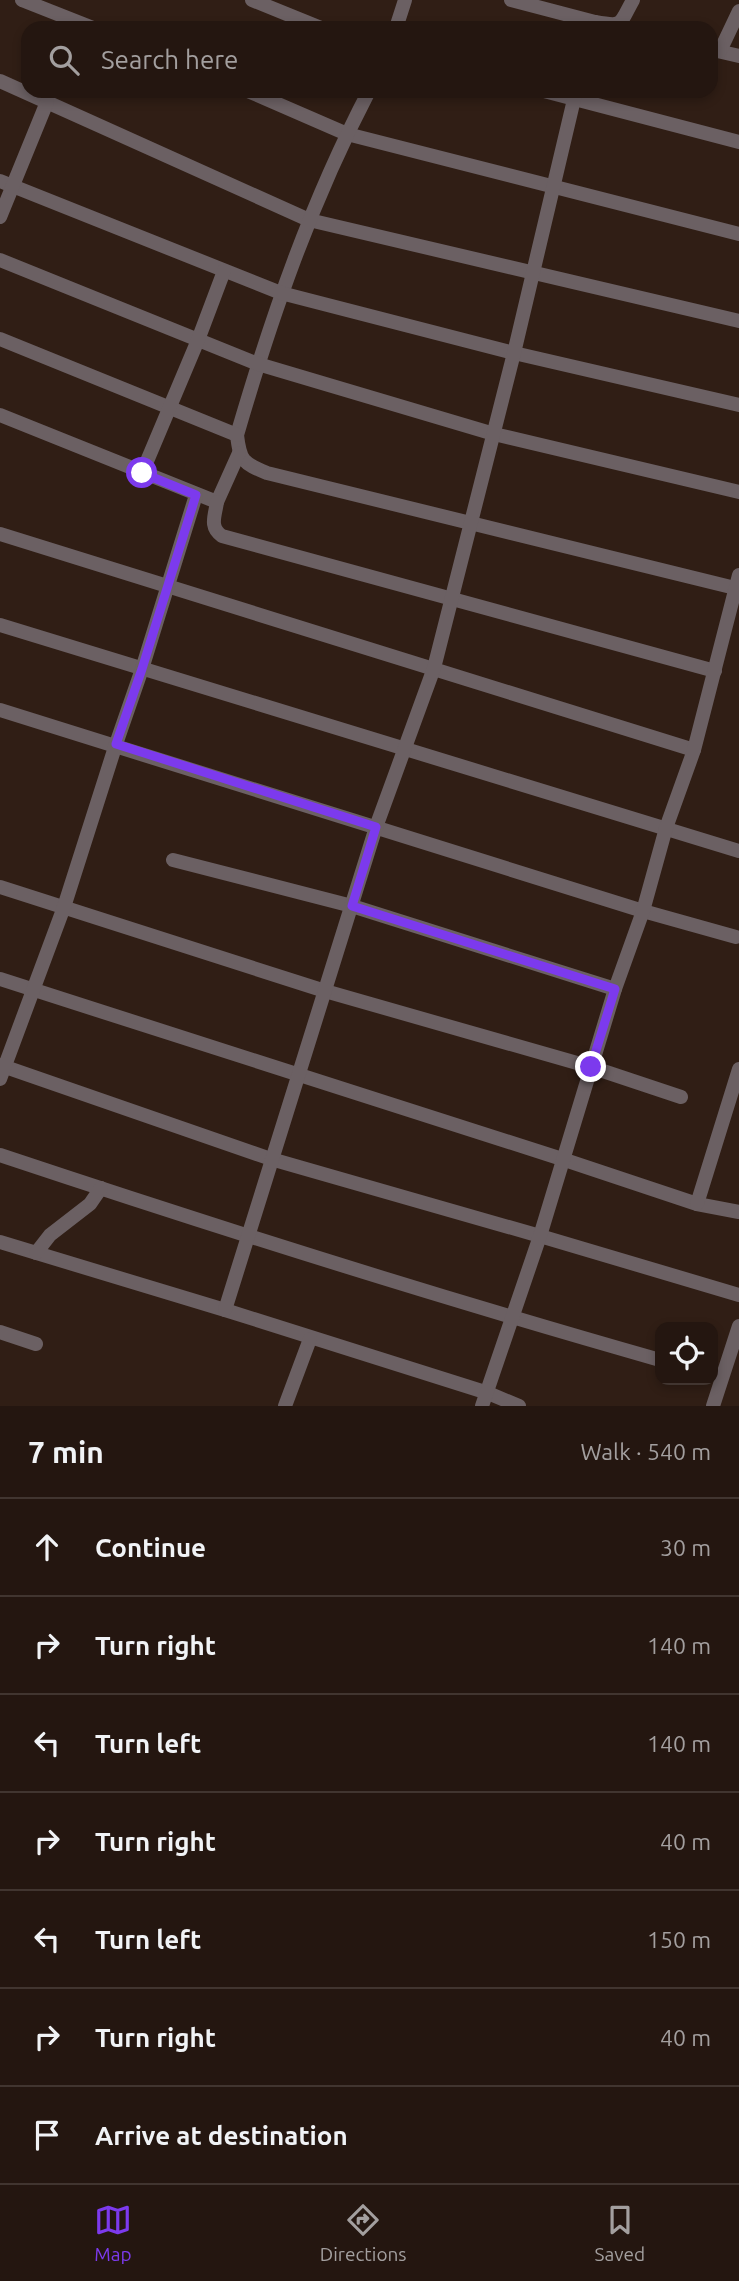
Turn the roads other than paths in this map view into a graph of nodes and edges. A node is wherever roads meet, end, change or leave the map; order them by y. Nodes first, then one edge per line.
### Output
1 (22, 0) edge
2 (252, 0) edge
3 (405, 0) edge
4 (511, 0) edge
5 (633, 0) edge
6 (739, 11) edge
7 (75, 21) edge
8 (303, 21) edge
9 (398, 21) edge
10 (581, 21) edge
11 (620, 21) edge
12 (718, 45) edge
13 (718, 51) edge
14 (739, 56) edge
15 (0, 81) edge
16 (21, 90) edge
17 (38, 98) edge
18 (264, 98) edge
19 (365, 98) edge
20 (574, 98) edge
21 (589, 98) edge
22 (47, 102) junction
23 (347, 134) junction
24 (739, 142) edge
25 (6, 184) edge
26 (553, 188) junction
27 (0, 217) edge
28 (309, 220) junction
29 (739, 233) edge
30 (0, 260) edge
31 (224, 271) junction
32 (533, 271) junction
33 (281, 293) junction
34 (739, 321) edge
35 (0, 339) edge
36 (198, 340) junction
37 (514, 353) junction
38 (258, 364) junction
39 (739, 405) edge
40 (169, 408) junction
41 (0, 415) edge
42 (494, 434) junction
43 (237, 435) junction
44 (239, 453) junction
45 (142, 473) junction
46 (739, 492) edge
47 (196, 495) junction
48 (217, 502) junction
49 (470, 522) junction
50 (0, 534) edge
51 (737, 581) edge
52 (166, 586) junction
53 (453, 599) junction
54 (0, 625) edge
55 (434, 668) junction
56 (142, 669) junction
57 (715, 671) junction
58 (0, 710) edge
59 (116, 744) junction
60 (406, 748) junction
61 (694, 750) junction
62 (376, 827) junction
63 (666, 828) junction
64 (739, 851) edge
65 (173, 860) dead end
66 (0, 887) edge
67 (352, 906) junction
68 (64, 907) junction
69 (643, 911) junction
70 (736, 937) dead end
71 (0, 979) edge
72 (615, 989) junction
73 (34, 990) junction
74 (325, 991) junction
75 (591, 1067) junction
76 (739, 1069) edge
77 (1, 1070) edge
78 (299, 1076) junction
79 (681, 1097) dead end
80 (0, 1155) edge
81 (562, 1158) junction
82 (271, 1159) junction
83 (101, 1188) junction
84 (697, 1204) junction
85 (739, 1212) edge
86 (540, 1236) junction
87 (247, 1237) junction
88 (0, 1242) edge
89 (36, 1253) junction
90 (739, 1296) edge
91 (225, 1310) junction
92 (513, 1318) junction
93 (739, 1326) edge
94 (0, 1332) edge
95 (310, 1339) junction
96 (36, 1344) dead end
97 (655, 1359) edge
98 (718, 1376) edge
99 (716, 1385) edge
100 (485, 1400) edge
101 (285, 1406) edge
102 (519, 1406) edge
103 (713, 1406) edge

1 - 7 street
2 - 8 street
3 - 9 street
4 - 10 street
5 - 11 street
6 - 12 street
13 - 14 street
15 - 16 street
17 - 22 street
18 - 23 street
19 - 23 street
20 - 26 street
21 - 24 street
22 - 25 street
22 - 28 street
23 - 26 street
23 - 28 street
25 - 27 street
25 - 31 street
26 - 29 street
26 - 32 street
28 - 32 street
28 - 33 street
30 - 36 street
31 - 33 street
31 - 36 street
32 - 34 street
32 - 37 street
33 - 37 street
33 - 38 street
35 - 40 street
36 - 38 street
36 - 40 street
37 - 39 street
37 - 42 street
38 - 42 street
38 - 43 street
40 - 43 street
40 - 45 street
41 - 45 street
42 - 46 street
42 - 49 street
43 - 44 street
44 - 48 street
44 - 49 street
45 - 47 street
47 - 48 street
47 - 52 street
48 - 53 street
49 - 51 street
49 - 53 street
50 - 52 street
51 - 57 street
52 - 55 street
52 - 56 street
53 - 55 street
53 - 57 street
54 - 56 street
55 - 60 street
55 - 61 street
56 - 59 street
56 - 60 street
57 - 61 street
58 - 59 street
59 - 62 street
59 - 68 street
60 - 62 street
60 - 63 street
61 - 63 street
62 - 67 street
62 - 69 street
63 - 64 street
63 - 69 street
65 - 67 street
66 - 68 street
67 - 72 street
67 - 74 street
68 - 73 street
68 - 74 street
69 - 70 street
69 - 72 street
71 - 73 street
72 - 75 street
73 - 77 street
73 - 78 street
74 - 75 street
74 - 78 street
75 - 79 street
75 - 81 street
76 - 84 street
77 - 82 street
78 - 81 street
78 - 82 street
80 - 83 street
81 - 84 street
81 - 86 street
82 - 86 street
82 - 87 street
83 - 87 street
83 - 89 street
84 - 85 street
86 - 90 street
86 - 92 street
87 - 91 street
87 - 92 street
88 - 89 street
89 - 91 street
91 - 95 street
92 - 97 street
92 - 100 street
93 - 98 street
94 - 96 street
95 - 100 street
95 - 101 street
99 - 103 street
100 - 102 street

